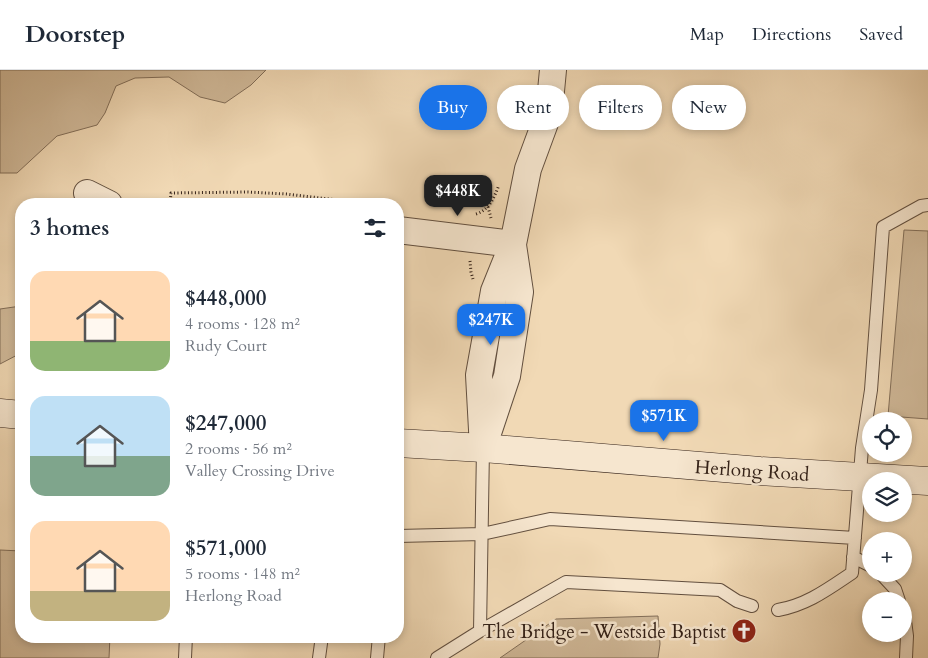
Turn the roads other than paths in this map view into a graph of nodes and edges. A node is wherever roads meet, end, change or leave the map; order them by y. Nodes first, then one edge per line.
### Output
1 (553, 70) edge
2 (928, 205) edge
3 (404, 231) edge
4 (513, 244) junction
5 (0, 413) edge
6 (15, 414) edge
7 (404, 443) edge
8 (483, 448) junction
9 (860, 477) junction
10 (928, 481) edge
11 (482, 534) junction
12 (404, 536) edge
13 (855, 538) junction
14 (853, 557) junction
15 (862, 562) edge
16 (888, 582) edge
17 (896, 592) edge
18 (752, 606) dead end
19 (778, 610) dead end
20 (480, 631) junction
21 (907, 642) edge
22 (185, 643) edge
23 (321, 643) edge
24 (378, 643) edge
25 (184, 658) edge
26 (319, 658) edge
27 (377, 658) edge
28 (437, 658) edge
29 (906, 658) edge

1 - 4 street
2 - 9 lane
3 - 4 street
4 - 8 street
5 - 6 street
7 - 8 street, Herlong Road
8 - 9 street, Herlong Road
8 - 11 lane
9 - 10 street, Herlong Road
9 - 13 lane
11 - 12 lane
11 - 13 lane
11 - 20 lane
13 - 14 lane
14 - 15 lane
14 - 19 lane
16 - 17 lane
18 - 20 lane
20 - 28 lane
21 - 29 lane
22 - 25 lane
23 - 26 lane
24 - 27 lane

